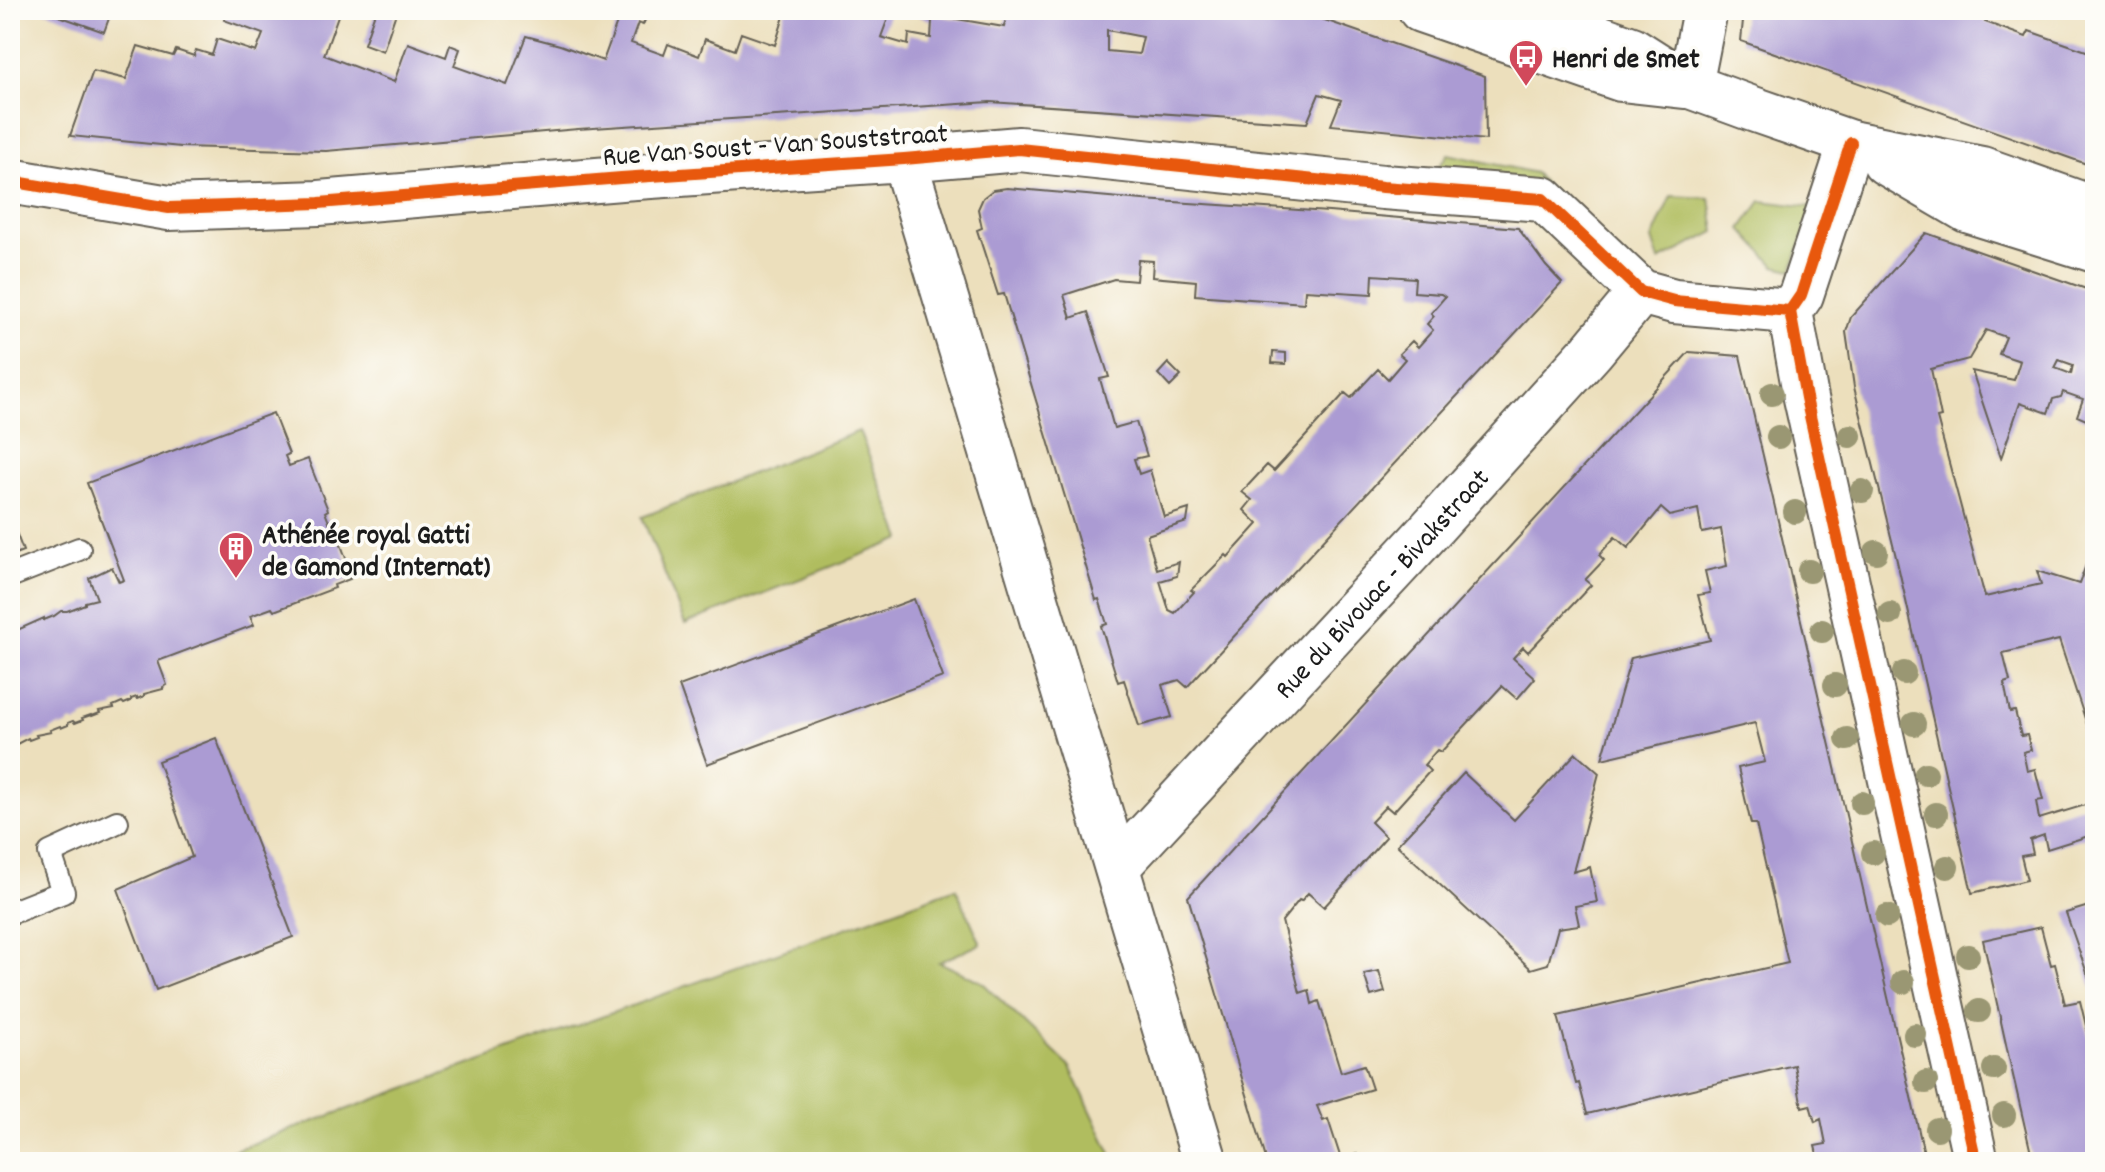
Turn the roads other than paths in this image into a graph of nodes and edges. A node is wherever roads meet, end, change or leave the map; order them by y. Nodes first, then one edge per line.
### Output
1 (1421, 10) edge
2 (1523, 10) edge
3 (1705, 10) edge
4 (1690, 86) junction
5 (1851, 143) junction
6 (904, 159) junction
7 (10, 181) edge
8 (2095, 209) edge
9 (2095, 250) edge
10 (1641, 292) junction
11 (1790, 311) junction
12 (79, 549) dead end
13 (10, 576) edge
14 (117, 822) dead end
15 (1117, 867) junction
16 (10, 913) edge
17 (1205, 1162) edge
18 (1976, 1162) edge

1 - 4 street
2 - 4 street
3 - 4 street
4 - 5 street
5 - 8 street
5 - 9 street
5 - 11 street
6 - 7 street, Rue Van Soust - Van Souststraat
6 - 10 street, Rue Van Soust - Van Souststraat
6 - 15 street
10 - 11 street
10 - 15 street, Rue du Bivouac - Bivakstraat
11 - 18 street
12 - 13 lane
14 - 16 lane
15 - 17 street

